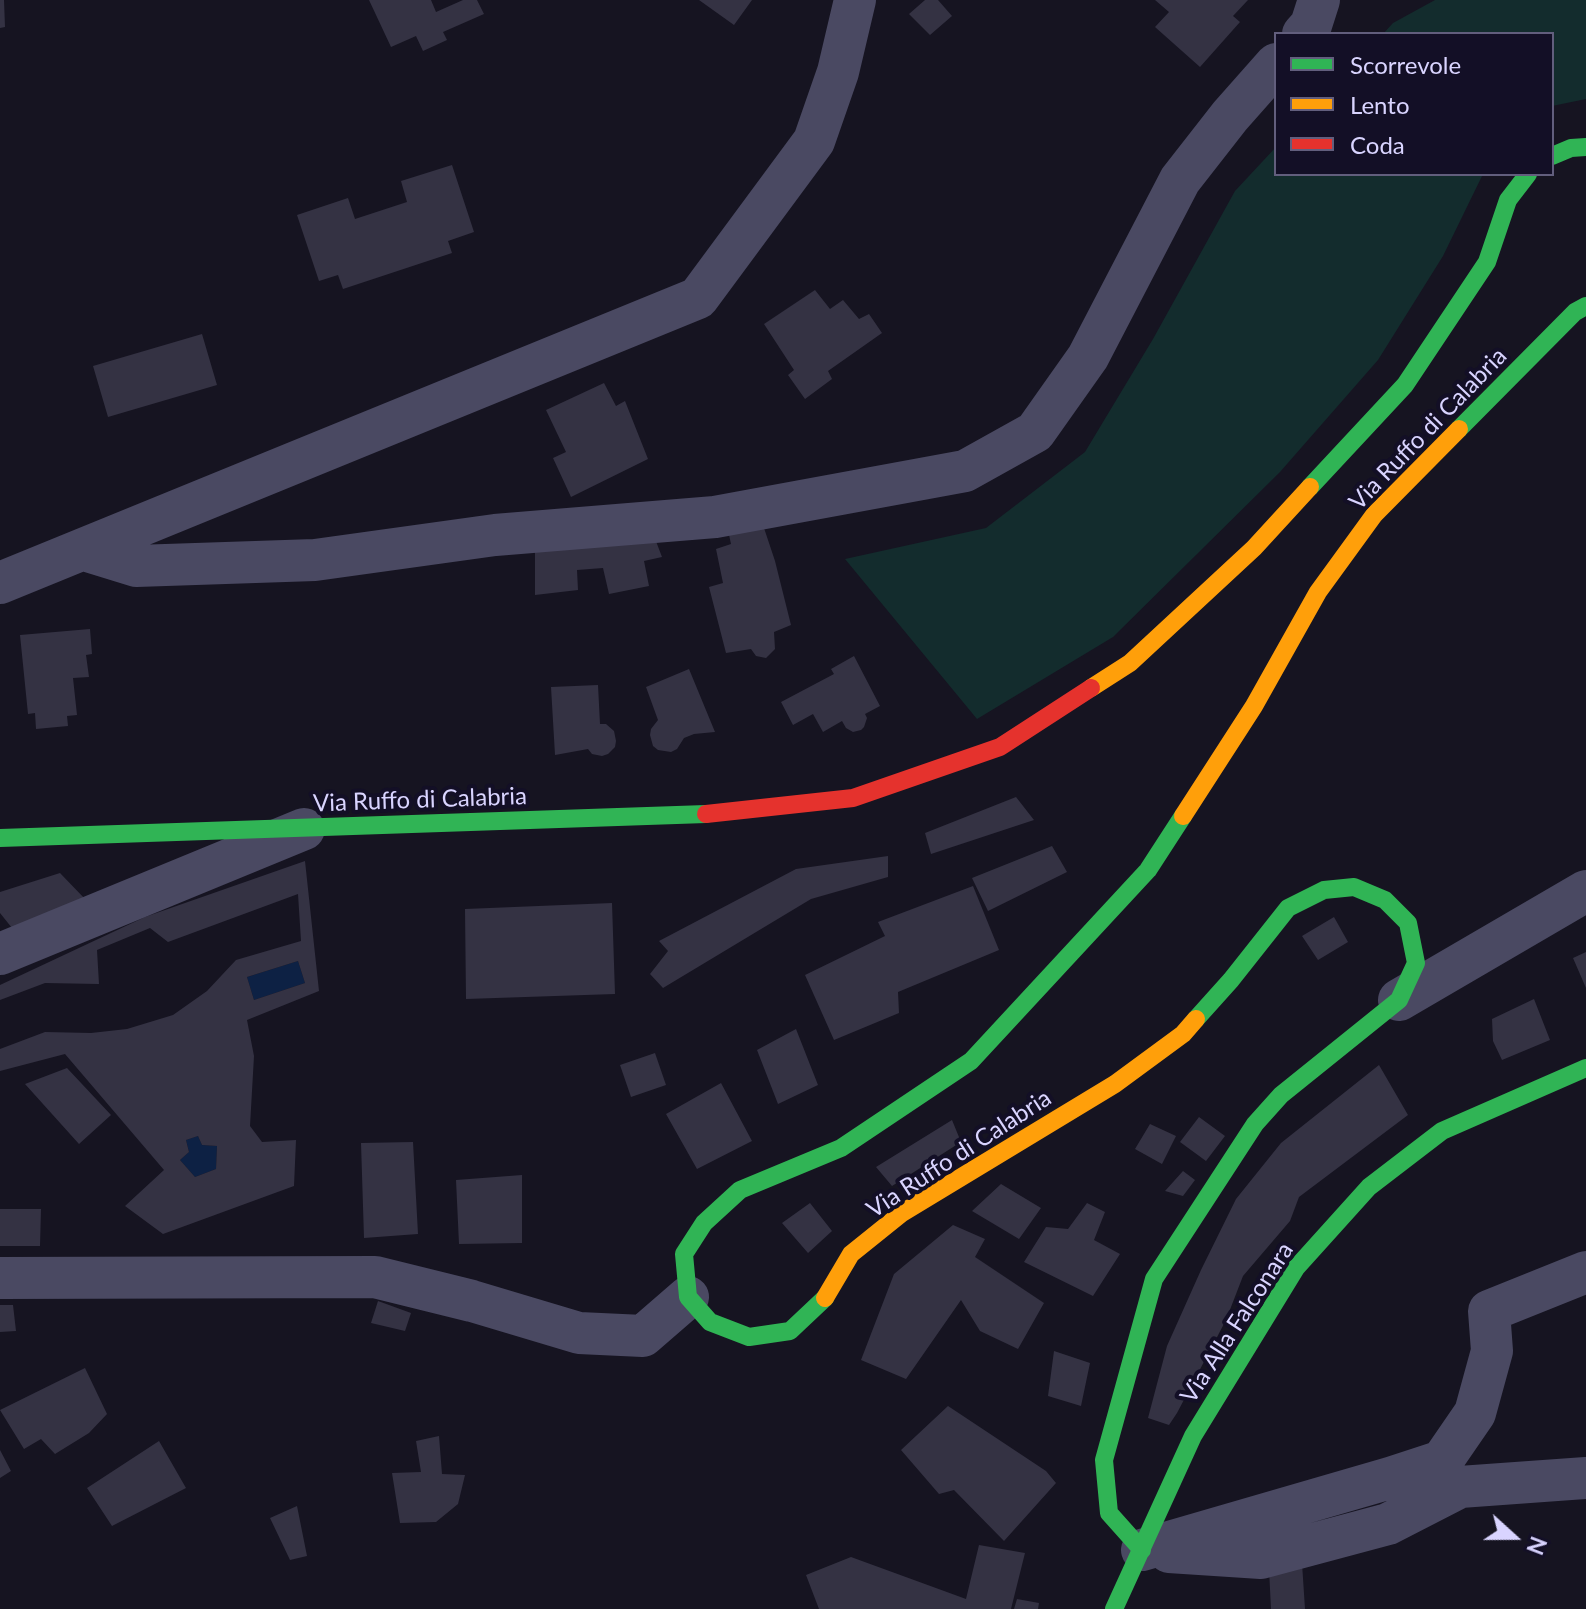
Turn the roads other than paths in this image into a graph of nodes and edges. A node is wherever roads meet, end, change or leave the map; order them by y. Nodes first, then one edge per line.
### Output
1 (855, 0) edge
2 (1319, 0) edge
3 (1305, 32) edge
4 (1274, 66) edge
5 (1586, 147) edge
6 (1554, 155) edge
7 (1526, 176) edge
8 (1586, 306) edge
9 (84, 550) junction
10 (0, 583) edge
11 (309, 827) junction
12 (0, 838) edge
13 (1586, 891) edge
14 (0, 954) edge
15 (1399, 1000) junction
16 (1586, 1068) edge
17 (1586, 1272) edge
18 (0, 1278) edge
19 (688, 1297) junction
20 (1586, 1478) edge
21 (1142, 1550) junction
22 (1114, 1609) edge

1 - 9 street
2 - 3 street
4 - 9 street
5 - 6 street
7 - 11 street, Via Ruffo di Calabria
8 - 19 street, Via Ruffo di Calabria
9 - 10 street
11 - 12 street, Via Ruffo di Calabria
11 - 14 street
13 - 15 street
15 - 19 street, Via Ruffo di Calabria
15 - 21 street, Via Ruffo di Calabria
16 - 21 street, Via Alla Falconara
17 - 21 street
18 - 19 street
20 - 21 street
21 - 22 street, Via Alla Falconara

